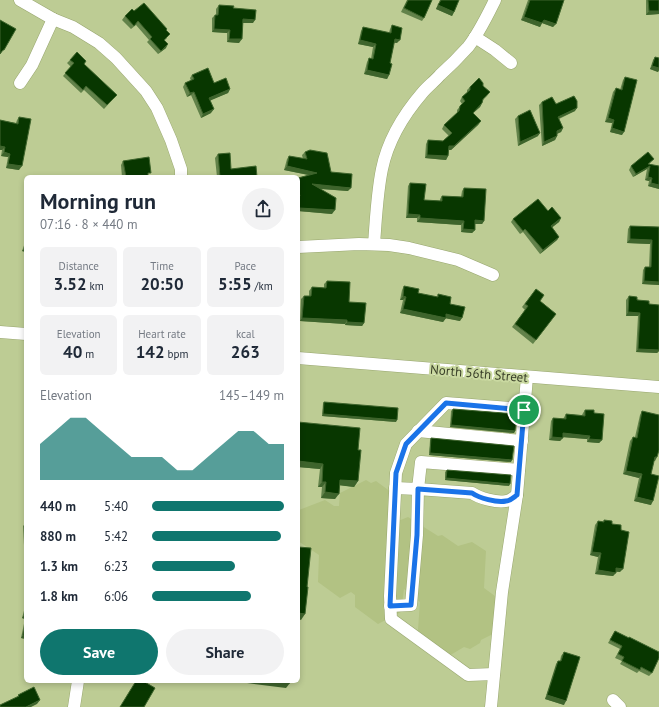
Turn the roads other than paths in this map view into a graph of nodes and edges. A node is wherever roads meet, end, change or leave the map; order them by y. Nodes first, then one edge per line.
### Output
1 (20, 0) edge
2 (496, 0) edge
3 (52, 19) junction
4 (475, 37) junction
5 (511, 62) dead end
6 (20, 83) dead end
7 (181, 175) edge
8 (374, 244) junction
9 (300, 247) edge
10 (494, 275) dead end
11 (6, 332) edge
12 (24, 334) edge
13 (300, 358) edge
14 (527, 377) junction
15 (659, 388) edge
16 (524, 410) junction
17 (418, 431) junction
18 (522, 441) junction
19 (519, 470) junction
20 (395, 488) junction
21 (418, 489) junction
22 (517, 495) junction
23 (390, 606) junction
24 (494, 674) junction
25 (78, 683) edge
26 (74, 707) edge
27 (491, 707) edge

1 - 3 street
2 - 4 street
3 - 6 street
3 - 7 street
4 - 5 street
4 - 8 street
8 - 9 street
8 - 10 street
11 - 12 street
13 - 14 street, North 56th Street
14 - 15 street, North 56th Street
14 - 16 street
16 - 17 street
16 - 18 street
17 - 18 street
17 - 20 street
18 - 19 street
19 - 21 street
19 - 22 street
20 - 21 street
20 - 23 street
21 - 22 street
21 - 23 street
22 - 24 street
23 - 24 street
24 - 27 street
25 - 26 street

